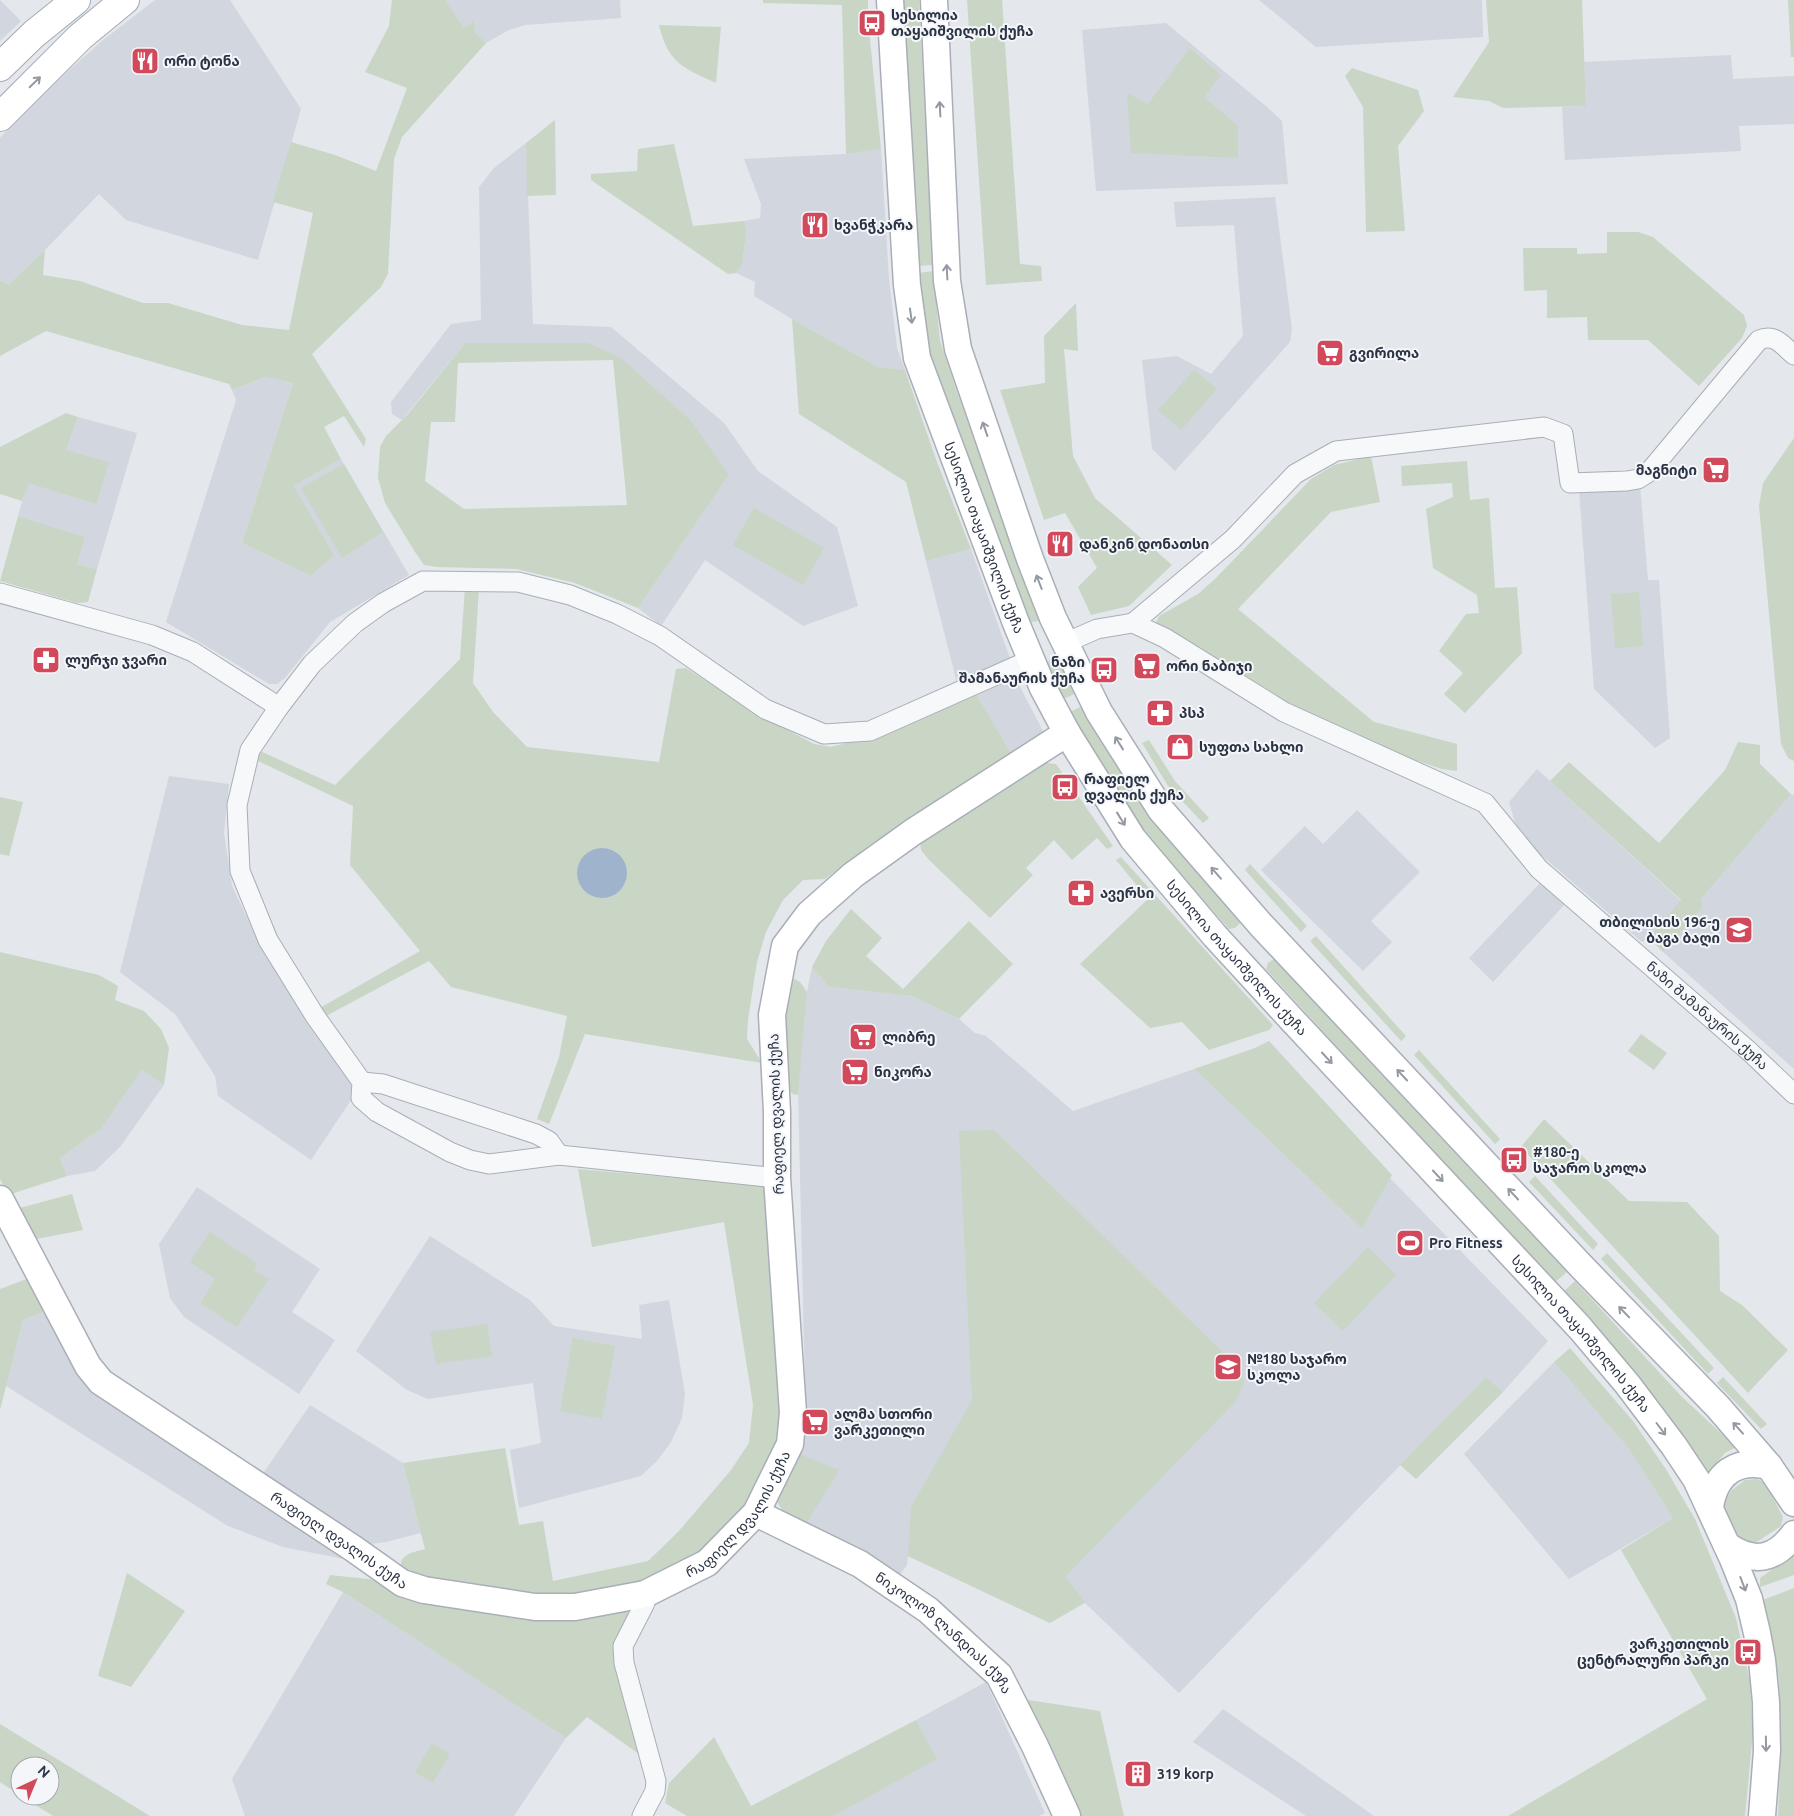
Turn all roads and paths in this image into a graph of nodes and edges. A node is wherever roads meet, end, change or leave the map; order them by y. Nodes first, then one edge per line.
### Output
1 (76, 0) edge
2 (125, 0) edge
3 (890, 0) edge
4 (934, 0) edge
5 (0, 66) edge
6 (0, 117) edge
7 (1794, 355) edge
8 (0, 593) edge
9 (1053, 618) junction
10 (1133, 623) junction
11 (1016, 624) junction
12 (1065, 643) junction
13 (1030, 660) junction
14 (279, 707) junction
15 (1067, 733) junction
16 (1248, 910) junction
17 (1215, 936) junction
18 (1287, 952) junction
19 (1255, 979) junction
20 (362, 1082) junction
21 (1794, 1094) edge
22 (559, 1155) junction
23 (777, 1178) junction
24 (0, 1199) edge
25 (1769, 1466) junction
26 (1793, 1499) edge
27 (1710, 1507) junction
28 (756, 1513) junction
29 (1794, 1534) edge
30 (1729, 1547) junction
31 (645, 1594) junction
32 (642, 1816) edge
33 (1067, 1816) edge
34 (1762, 1816) edge

1 - 5 main road
6 -> 2 main road
3 -> 11 main road, სესილია თაყაიშვილის ქუჩა
9 -> 4 main road
7 - 10 street
8 - 14 street
9 - 11 main road
9 - 12 main road
10 - 12 street
10 - 21 street, ნაზი შამანაურის ქუჩა
11 - 13 main road, სესილია თაყაიშვილის ქუჩა
12 - 13 main road
16 -> 12 main road
13 - 14 street
13 - 15 main road, სესილია თაყაიშვილის ქუჩა
14 - 20 street
15 -> 17 main road, სესილია თაყაიშვილის ქუჩა
15 - 23 main road, რაფიელ დვალის ქუჩა
16 - 17 main road
16 - 18 main road
17 - 19 main road, სესილია თაყაიშვილის ქუჩა
18 - 19 main road
25 -> 18 main road
19 -> 27 main road, სესილია თაყაიშვილის ქუჩა
20 - 22 street
20 - 22 street
22 - 23 street
23 - 28 main road, რაფიელ დვალის ქუჩა
24 - 31 main road, რაფიელ დვალის ქუჩა
25 - 26 main road
25 - 27 main road
27 - 30 main road, სესილია თაყაიშვილის ქუჩა
28 - 31 main road, რაფიელ დვალის ქუჩა
28 - 33 main road, ნიკოლოზ ლანდიას ქუჩა
29 - 30 main road
30 -> 34 main road, სესილია თაყაიშვილის ქუჩა
31 - 32 street

